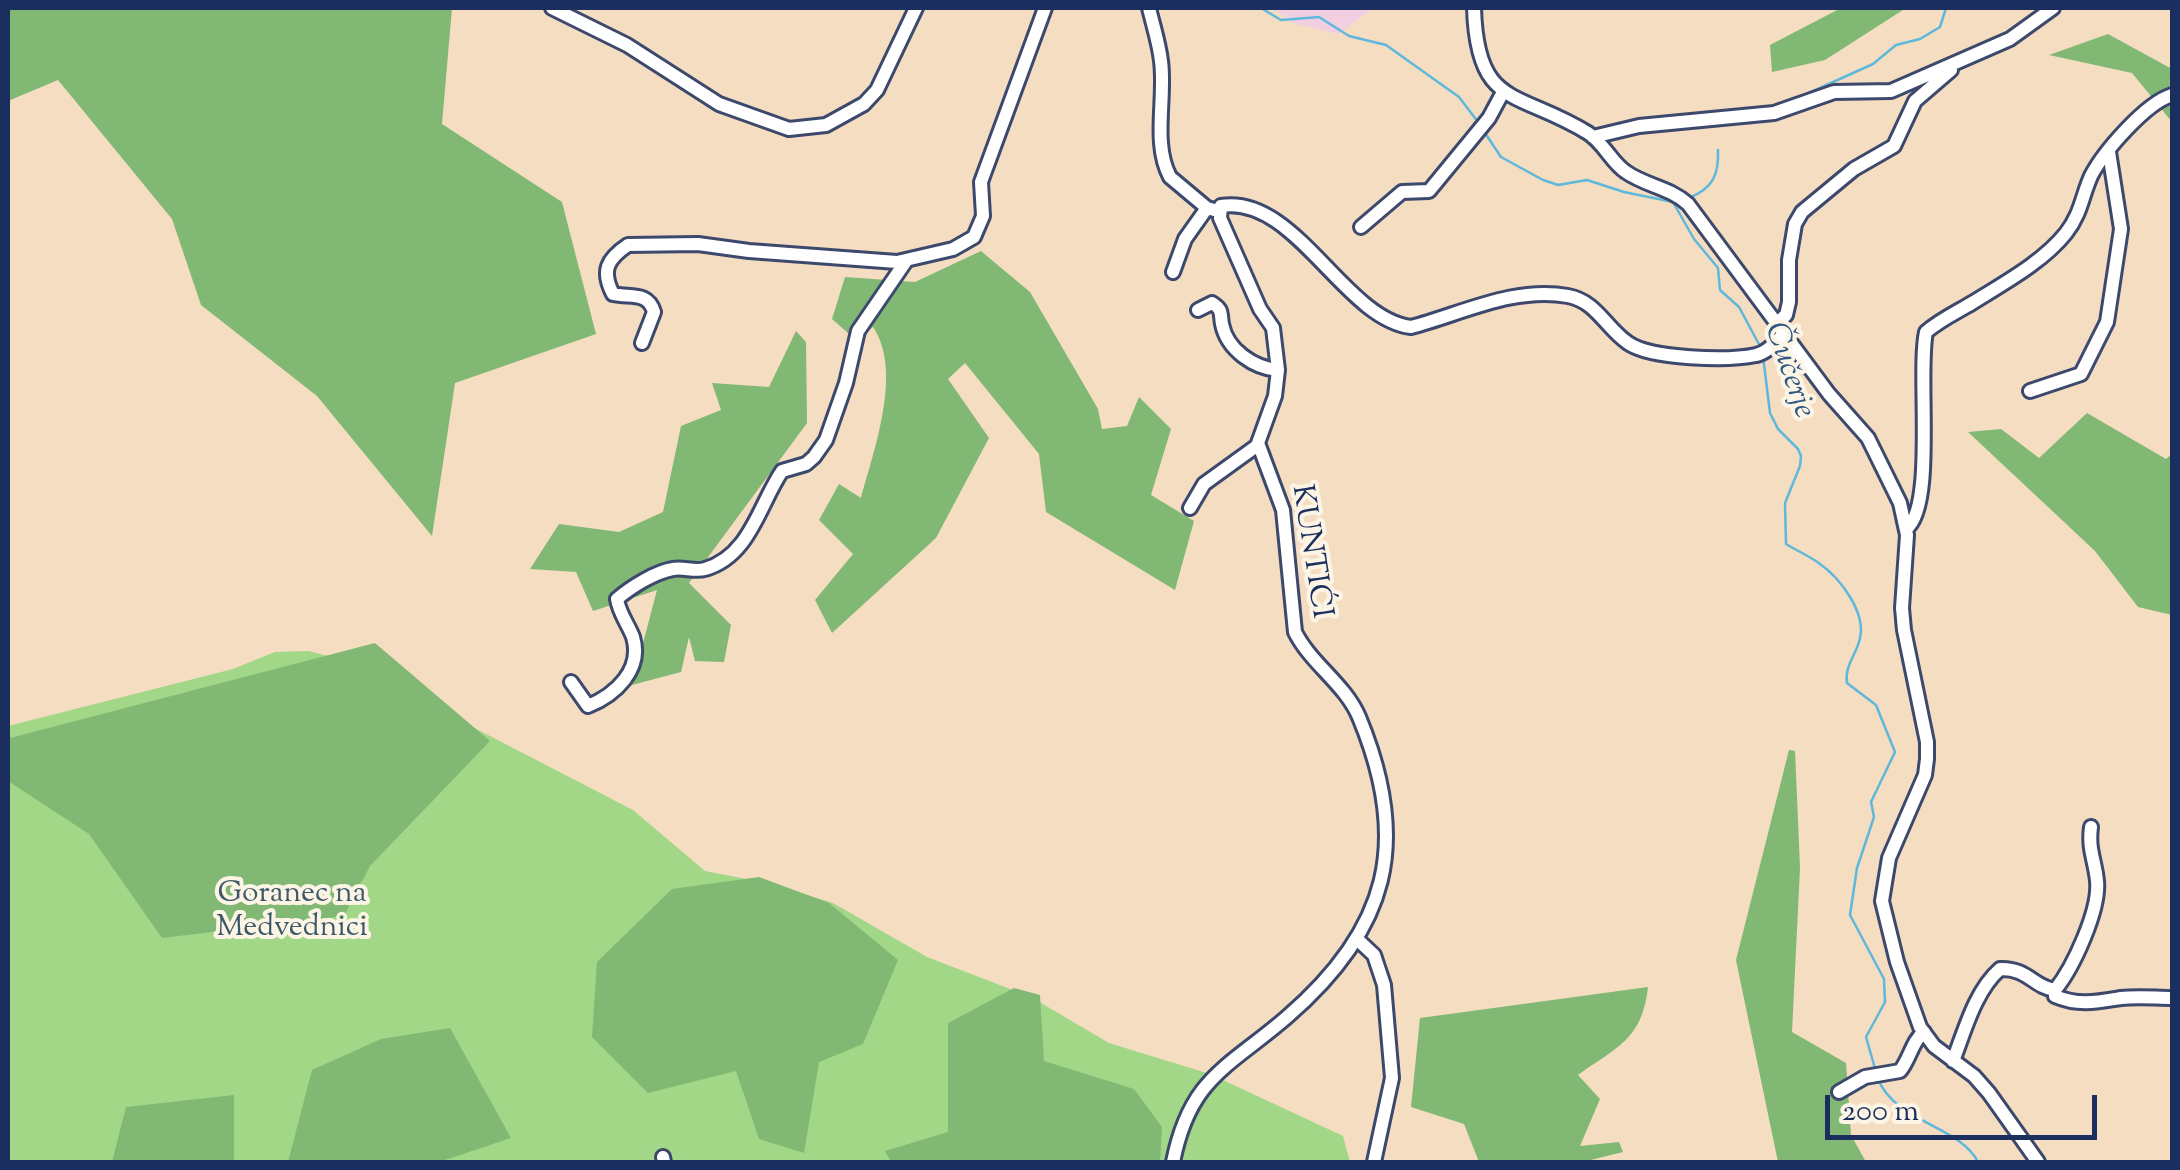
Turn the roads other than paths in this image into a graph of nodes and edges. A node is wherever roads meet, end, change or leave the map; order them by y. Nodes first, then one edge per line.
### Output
1 (552, 8) edge
2 (916, 8) edge
3 (1044, 8) edge
4 (1149, 8) edge
5 (1474, 8) edge
6 (2053, 8) edge
7 (1961, 60) junction
8 (1502, 92) junction
9 (2172, 95) edge
10 (1594, 137) junction
11 (2109, 152) junction
12 (1212, 210) junction
13 (1361, 227) dead end
14 (906, 261) junction
15 (1174, 272) dead end
16 (1198, 310) dead end
17 (1782, 327) junction
18 (642, 343) dead end
19 (1278, 370) junction
20 (2030, 392) dead end
21 (1258, 445) junction
22 (1190, 508) dead end
23 (1906, 529) junction
24 (571, 682) dead end
25 (2091, 827) dead end
26 (1358, 940) junction
27 (2055, 990) junction
28 (2172, 998) edge
29 (1924, 1032) junction
30 (1954, 1061) junction
31 (1838, 1092) dead end
32 (2025, 1146) junction
33 (1173, 1162) edge
34 (1374, 1162) edge
35 (2028, 1162) edge
36 (2038, 1162) edge

1 - 2 street
3 - 14 street
4 - 12 street
5 - 8 street
6 - 7 street
7 - 10 street
7 - 17 street
8 - 10 street
8 - 13 street
9 - 11 street
10 - 17 street
11 - 20 street
11 - 23 street
12 - 15 street
12 - 17 street
12 - 19 street
14 - 18 street
14 - 24 street
16 - 19 street
17 - 23 street
19 - 21 street
21 - 22 street
21 - 26 street, KUNTIĆI
23 - 29 street
25 - 27 street
26 - 33 street, KUNTIĆI
26 - 34 street
27 - 28 street
27 - 30 street
29 - 30 street
29 - 31 street
30 - 32 street
32 - 35 street
32 - 36 street

